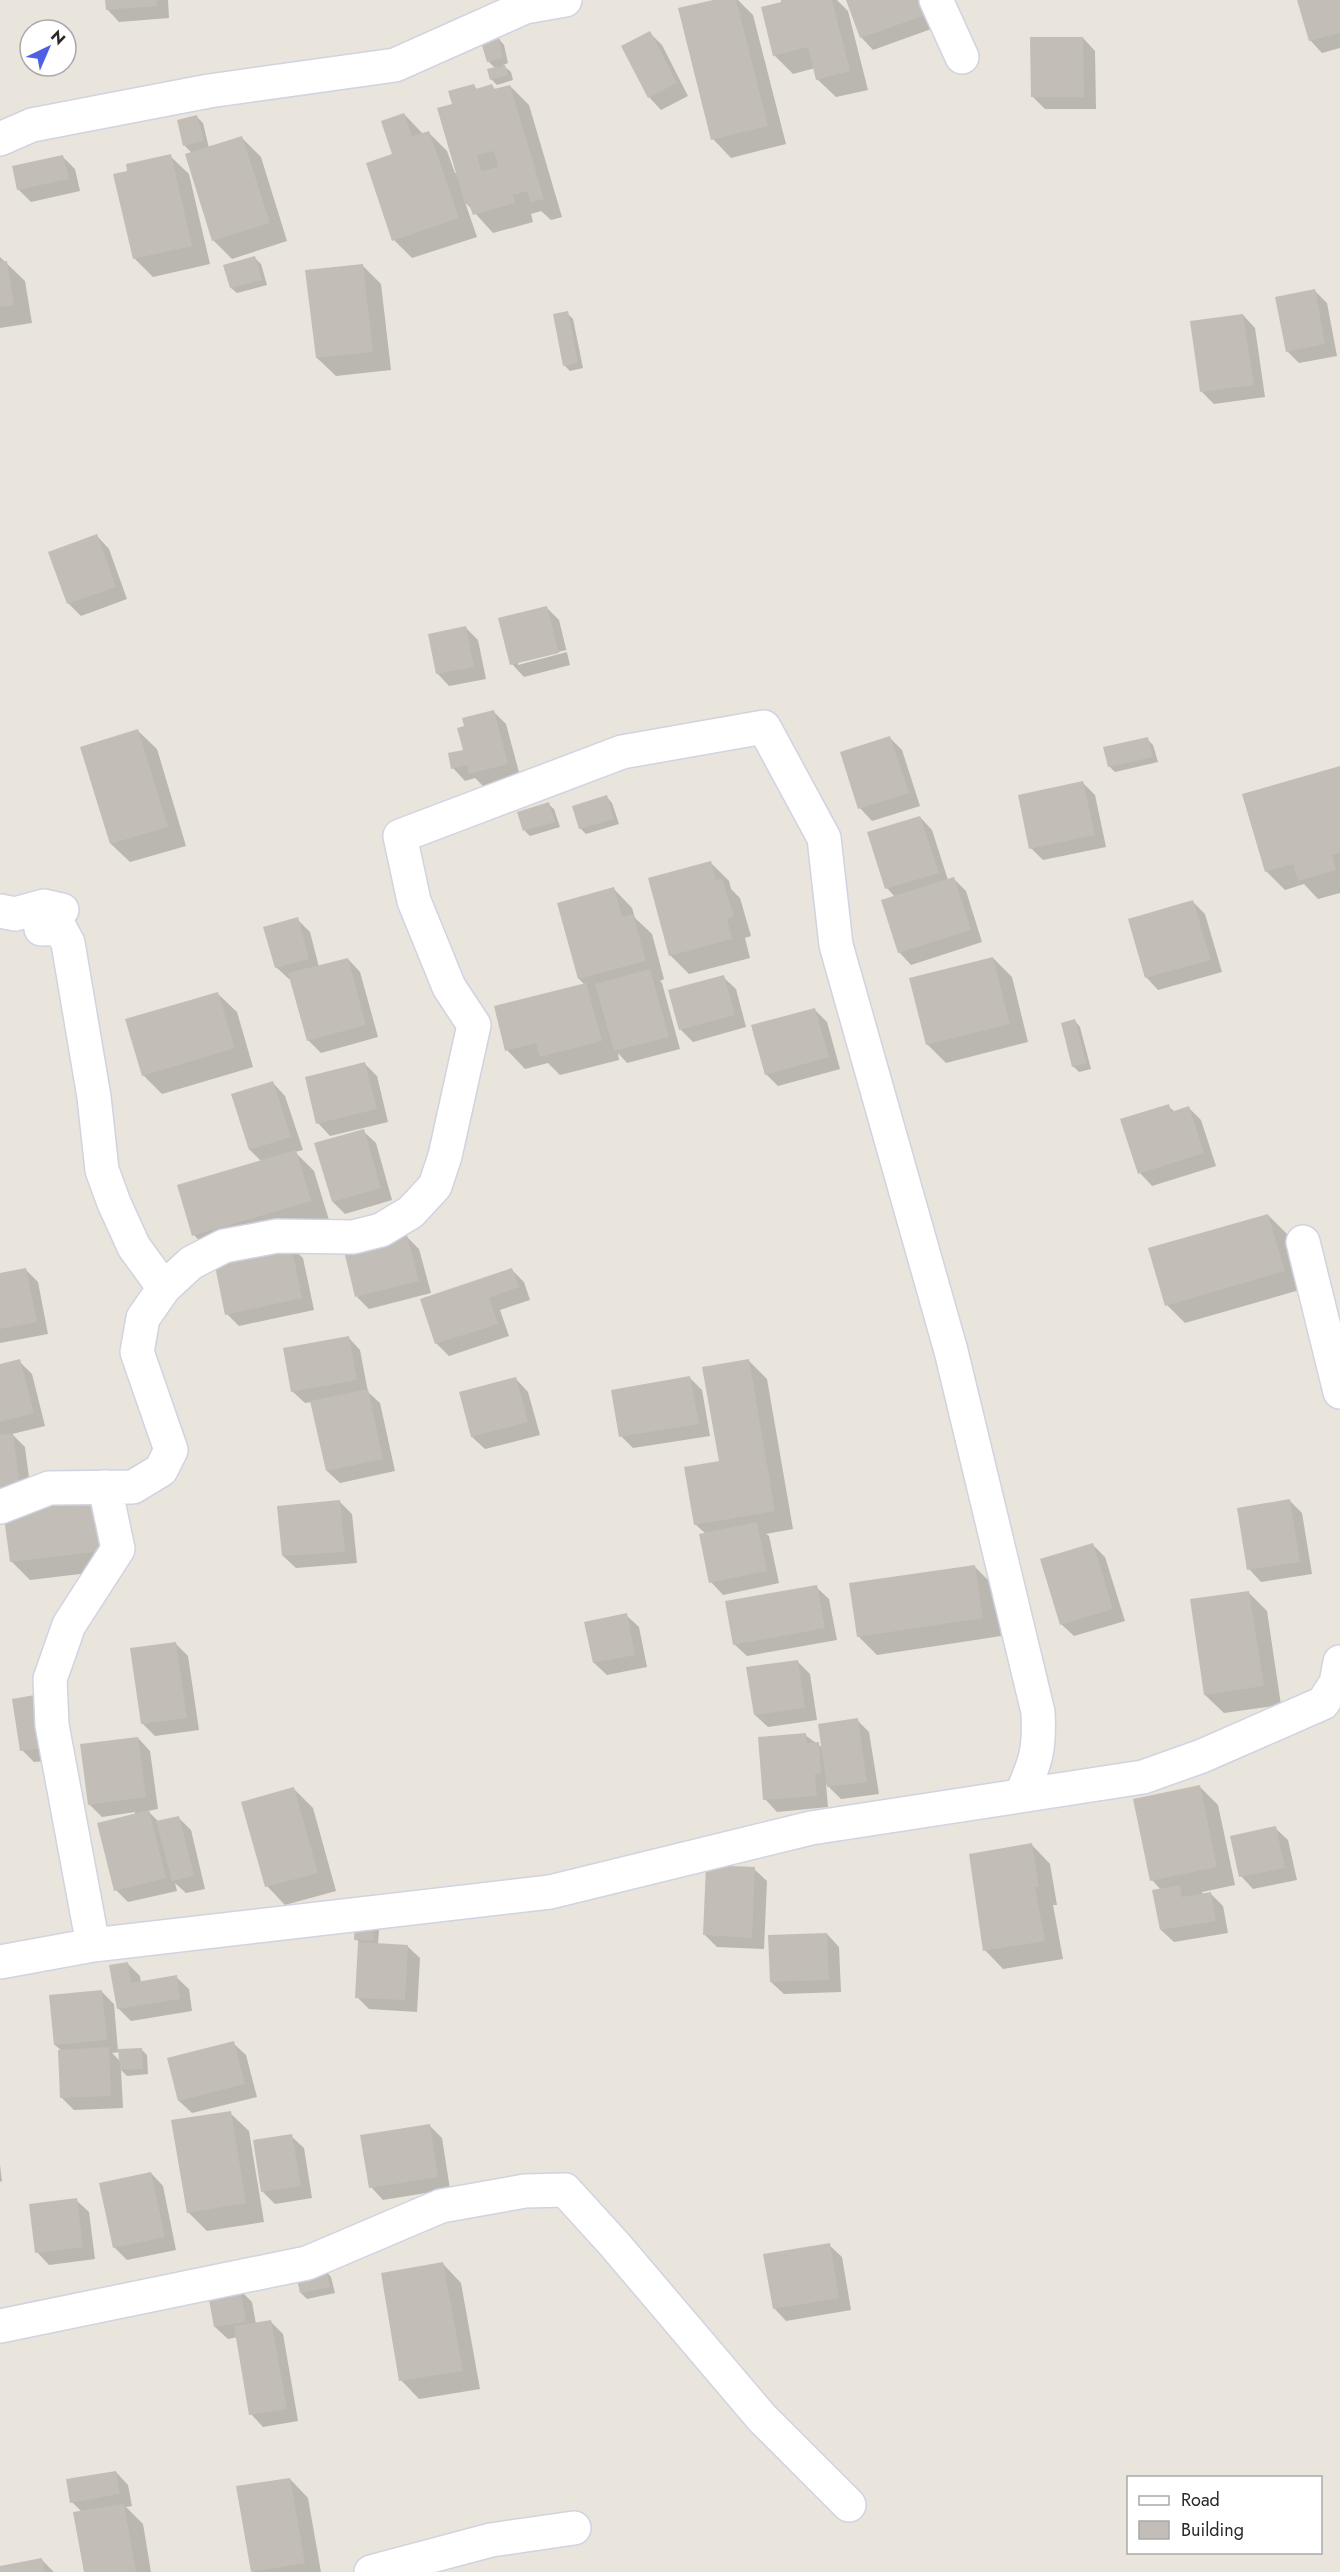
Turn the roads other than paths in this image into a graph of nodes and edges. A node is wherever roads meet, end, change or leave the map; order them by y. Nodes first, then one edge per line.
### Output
1 (565, 0) edge
2 (936, 0) edge
3 (962, 57) dead end
4 (0, 138) edge
5 (0, 911) edge
6 (1303, 1242) dead end
7 (164, 1288) junction
8 (1340, 1392) edge
9 (105, 1486) junction
10 (0, 1507) edge
11 (1340, 1662) edge
12 (1021, 1794) junction
13 (93, 1946) junction
14 (0, 1962) edge
15 (0, 2326) edge
16 (849, 2505) dead end
17 (574, 2528) dead end
18 (371, 2572) edge

1 - 4 street
2 - 3 street
5 - 7 street
6 - 8 street
7 - 9 street
7 - 12 street
9 - 10 street
9 - 13 street
11 - 12 street
12 - 13 street
13 - 14 street
15 - 16 street
17 - 18 street

